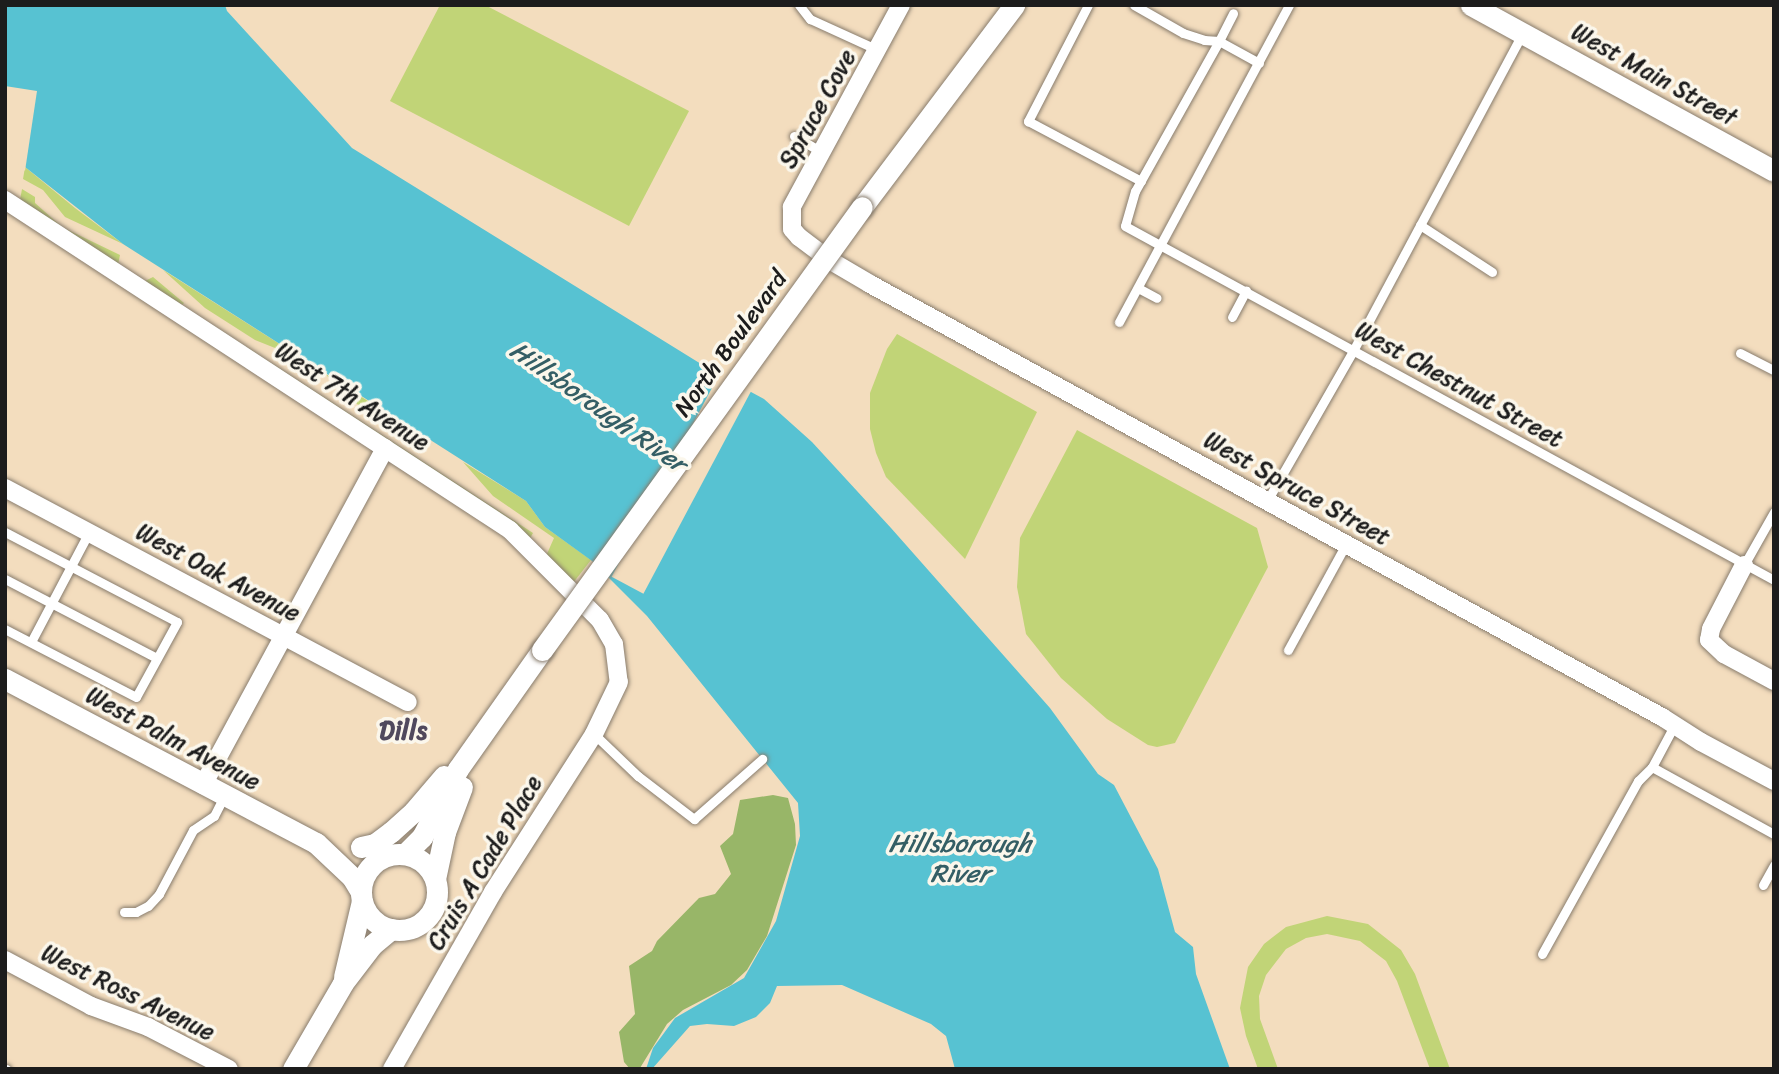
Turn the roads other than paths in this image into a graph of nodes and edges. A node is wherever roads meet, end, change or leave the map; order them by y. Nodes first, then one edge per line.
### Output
1 (799, 5) edge
2 (901, 5) edge
3 (1014, 5) edge
4 (1088, 5) edge
5 (1134, 5) edge
6 (1289, 5) edge
7 (1471, 5) edge
8 (1233, 13) dead end
9 (1522, 33) junction
10 (1219, 41) junction
11 (878, 50) junction
12 (1259, 63) junction
13 (794, 136) dead end
14 (822, 152) junction
15 (1774, 171) edge
16 (1141, 181) junction
17 (5, 200) edge
18 (1420, 225) junction
19 (799, 237) joint
20 (1162, 246) junction
21 (1492, 272) dead end
22 (1138, 288) junction
23 (1246, 291) junction
24 (1157, 298) dead end
25 (1232, 317) dead end
26 (1119, 322) dead end
27 (1354, 349) junction
28 (1740, 353) dead end
29 (1774, 370) edge
30 (385, 448) junction
31 (5, 488) edge
32 (1267, 501) junction
33 (1774, 512) edge
34 (5, 531) edge
35 (89, 532) junction
36 (1346, 544) junction
37 (1744, 565) junction
38 (71, 566) junction
39 (5, 579) edge
40 (1774, 580) edge
41 (51, 603) junction
42 (5, 629) edge
43 (284, 636) junction
44 (31, 642) junction
45 (1288, 650) dead end
46 (157, 659) junction
47 (5, 679) edge
48 (1774, 681) edge
49 (619, 682) joint
50 (408, 702) dead end
51 (1675, 724) junction
52 (594, 734) junction
53 (472, 752) junction
54 (762, 759) dead end
55 (1652, 767) junction
56 (1774, 782) edge
57 (203, 785) junction
58 (225, 796) junction
59 (1774, 834) edge
60 (316, 843) junction
61 (361, 847) junction
62 (399, 854) junction
63 (1774, 865) edge
64 (435, 879) junction
65 (1763, 885) dead end
66 (362, 896) junction
67 (124, 912) dead end
68 (391, 929) junction
69 (1542, 954) dead end
70 (5, 960) edge
71 (343, 983) junction
72 (229, 1069) edge
73 (293, 1069) edge
74 (392, 1069) edge

1 - 11 lane
2 - 11 street, Spruce Cove
3 - 53 street, North Boulevard, bridge
4 - 16 lane
5 - 10 lane
6 - 12 lane
7 - 9 street, West Main Street
8 - 10 lane
9 - 15 street, West Main Street
9 - 18 lane
10 - 12 lane
10 - 16 lane
11 - 14 street, Spruce Cove
12 - 20 lane
13 - 14 lane
14 - 19 street, Spruce Cove
16 - 20 lane, West Chestnut Street
17 - 30 street, West 7th Avenue
18 - 21 lane
18 - 27 lane
19 - 32 street, West Spruce Street
20 - 22 lane
20 - 23 lane, West Chestnut Street
22 - 24 lane
22 - 26 lane
23 - 25 lane
23 - 27 lane, West Chestnut Street
27 - 32 lane
27 - 37 lane, West Chestnut Street
28 - 29 lane
30 - 43 street
30 - 49 street, West 7th Avenue
31 - 35 street, West Oak Avenue
32 - 36 street, West Spruce Street
33 - 37 lane
34 - 38 lane
35 - 38 lane
35 - 43 street, West Oak Avenue
36 - 45 lane
36 - 51 street, West Spruce Street
37 - 40 lane, West Chestnut Street
37 - 48 street
38 - 41 lane
38 - 46 lane
39 - 41 lane
41 - 44 lane
41 - 46 lane
42 - 44 lane
43 - 50 street, West Oak Avenue
43 - 57 street
44 - 46 lane
47 - 57 street, West Palm Avenue
49 - 52 street, Cruis A Cade Place
51 - 55 lane
51 - 56 street, West Spruce Street
52 - 54 lane
52 - 74 street, Cruis A Cade Place
53 - 61 street
53 - 62 street, North Boulevard
53 - 64 street, North Boulevard
55 - 59 lane
55 - 69 lane
57 - 58 street, West Palm Avenue
58 - 60 street, West Palm Avenue
58 - 67 lane
60 - 61 street, West Palm Avenue
60 - 66 street, West Palm Avenue
61 - 62 street, West Palm Avenue
62 - 64 street
62 - 66 street
63 - 65 lane
64 - 68 street
66 - 68 street
66 - 71 street
68 - 71 street
70 - 72 street, West Ross Avenue
71 - 73 street

